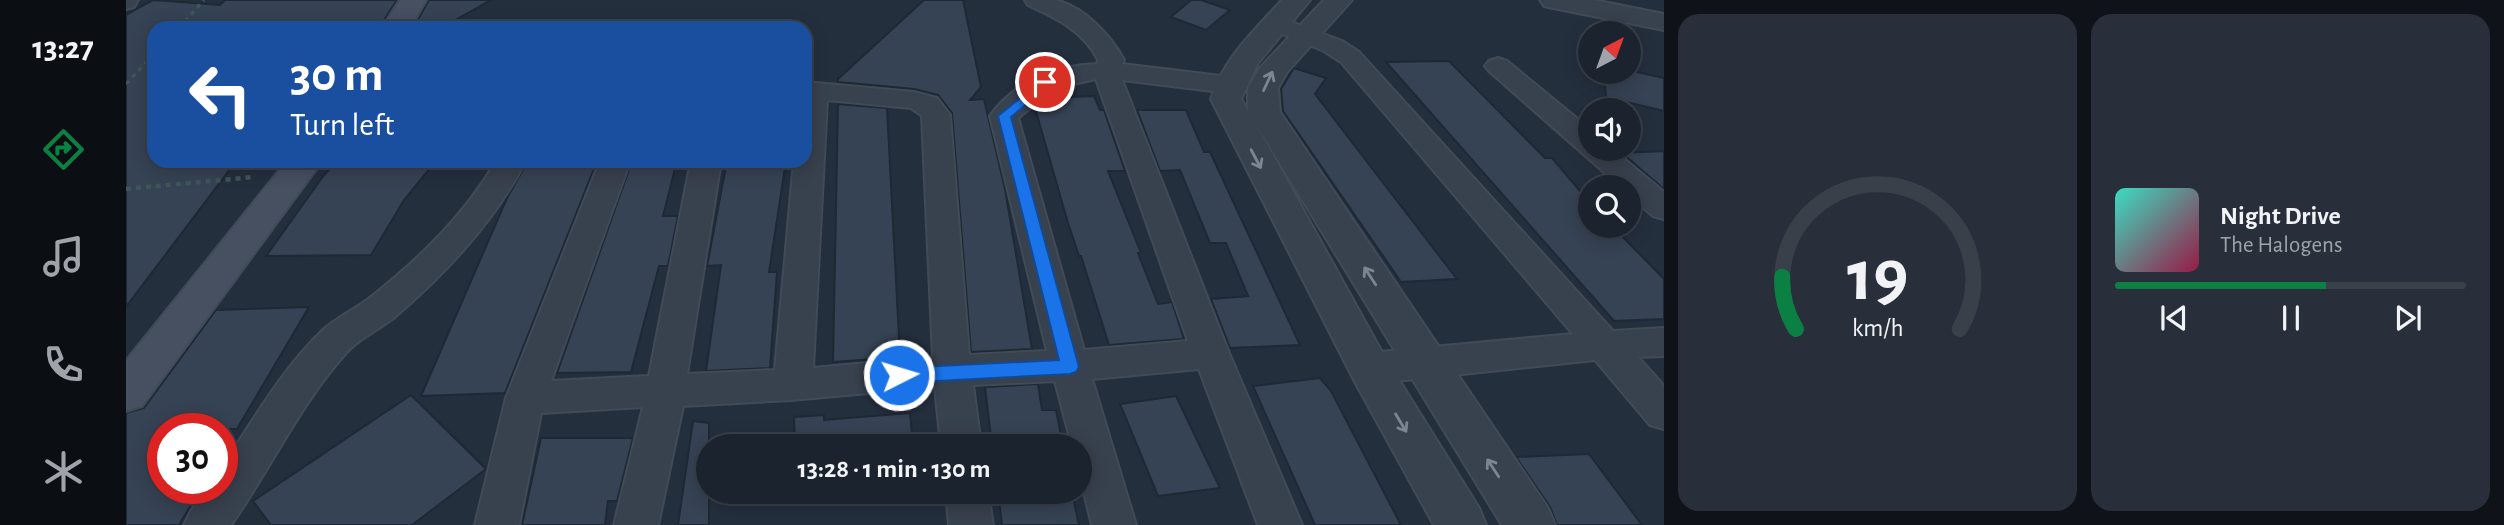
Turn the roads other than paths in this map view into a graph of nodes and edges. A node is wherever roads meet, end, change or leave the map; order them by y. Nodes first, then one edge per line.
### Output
1 (413, 0) edge
2 (1035, 0) edge
3 (1339, 0) edge
4 (1553, 0) edge
5 (1293, 19) edge
6 (400, 21) edge
7 (1664, 22) edge
8 (1498, 66) dead end
9 (1107, 71) junction
10 (1229, 85) junction
11 (812, 90) edge
12 (1578, 134) edge
13 (1609, 161) edge
14 (300, 168) edge
15 (508, 168) edge
16 (612, 168) edge
17 (704, 168) edge
18 (805, 168) edge
19 (1664, 209) edge
20 (1664, 342) edge
21 (1604, 344) junction
22 (1211, 353) junction
23 (1427, 365) junction
24 (1070, 367) junction
25 (1369, 369) junction
26 (952, 371) junction
27 (793, 384) junction
28 (665, 392) junction
29 (126, 393) edge
30 (525, 398) junction
31 (1664, 413) edge
32 (960, 434) edge
33 (968, 504) edge
34 (492, 521) edge
35 (206, 525) edge
36 (636, 525) edge
37 (971, 525) edge
38 (1114, 525) edge
39 (1280, 525) edge
40 (1461, 525) edge
41 (1530, 525) edge

1 - 6 main road
2 - 9 street
3 - 5 street
4 - 7 street
5 - 10 street
5 - 21 street
23 -> 5 street
8 - 12 street
9 - 10 street
9 - 22 street
9 - 24 street
10 -> 25 street
11 - 26 street
13 - 19 street
14 - 29 main road
15 - 35 street
16 - 30 street
17 - 28 street
18 - 27 street
20 - 21 street
21 - 23 street
21 - 31 street
22 - 24 street
22 - 39 street
23 - 25 street
41 -> 23 street
24 - 26 street
24 - 38 street
25 -> 40 street
26 - 27 street
26 - 32 street
27 - 28 street
28 - 30 street
28 - 36 street
30 - 34 street
33 - 37 street

